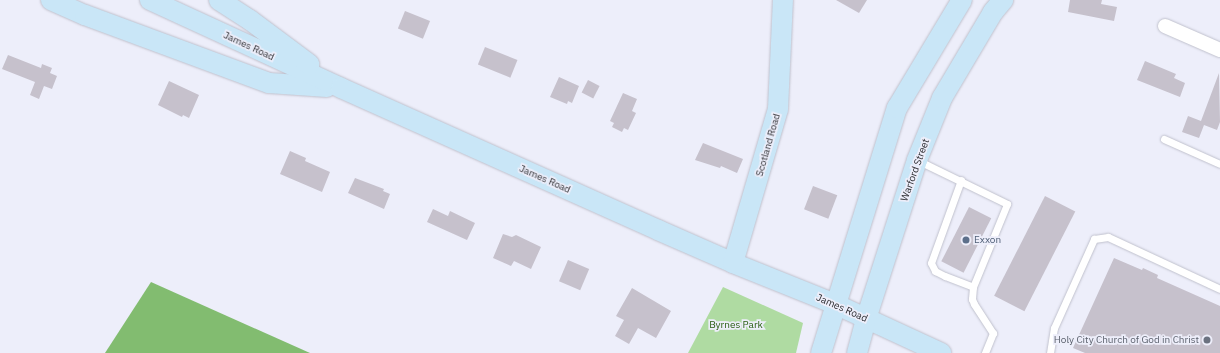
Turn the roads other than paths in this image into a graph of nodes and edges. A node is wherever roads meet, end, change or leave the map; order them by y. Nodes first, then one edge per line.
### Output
1 (51, 0) edge
2 (150, 0) edge
3 (218, 0) edge
4 (783, 0) edge
5 (962, 0) edge
6 (1003, 0) edge
7 (1165, 26) dead end
8 (1220, 50) edge
9 (341, 88) junction
10 (1164, 139) dead end
11 (916, 160) junction
12 (1220, 164) edge
13 (960, 180) junction
14 (733, 263) junction
15 (973, 286) junction
16 (1220, 289) edge
17 (835, 304) junction
18 (866, 319) junction
19 (821, 353) edge
20 (857, 353) edge
21 (941, 353) edge
22 (985, 353) edge
23 (1050, 353) edge

1 - 9 main road
2 - 9 main road, James Road
3 - 9 main road
4 - 14 main road, Scotland Road
5 - 17 main road
6 - 11 main road, Warford Street
7 - 8 street
9 - 14 main road, James Road
10 - 12 lane
11 - 13 lane
11 - 18 main road, Warford Street
13 - 15 lane
13 - 15 lane
14 - 17 main road, James Road
15 - 22 lane
16 - 23 lane
17 - 18 main road, James Road
17 - 19 main road
18 - 20 main road, Warford Street
18 - 21 main road, James Road

